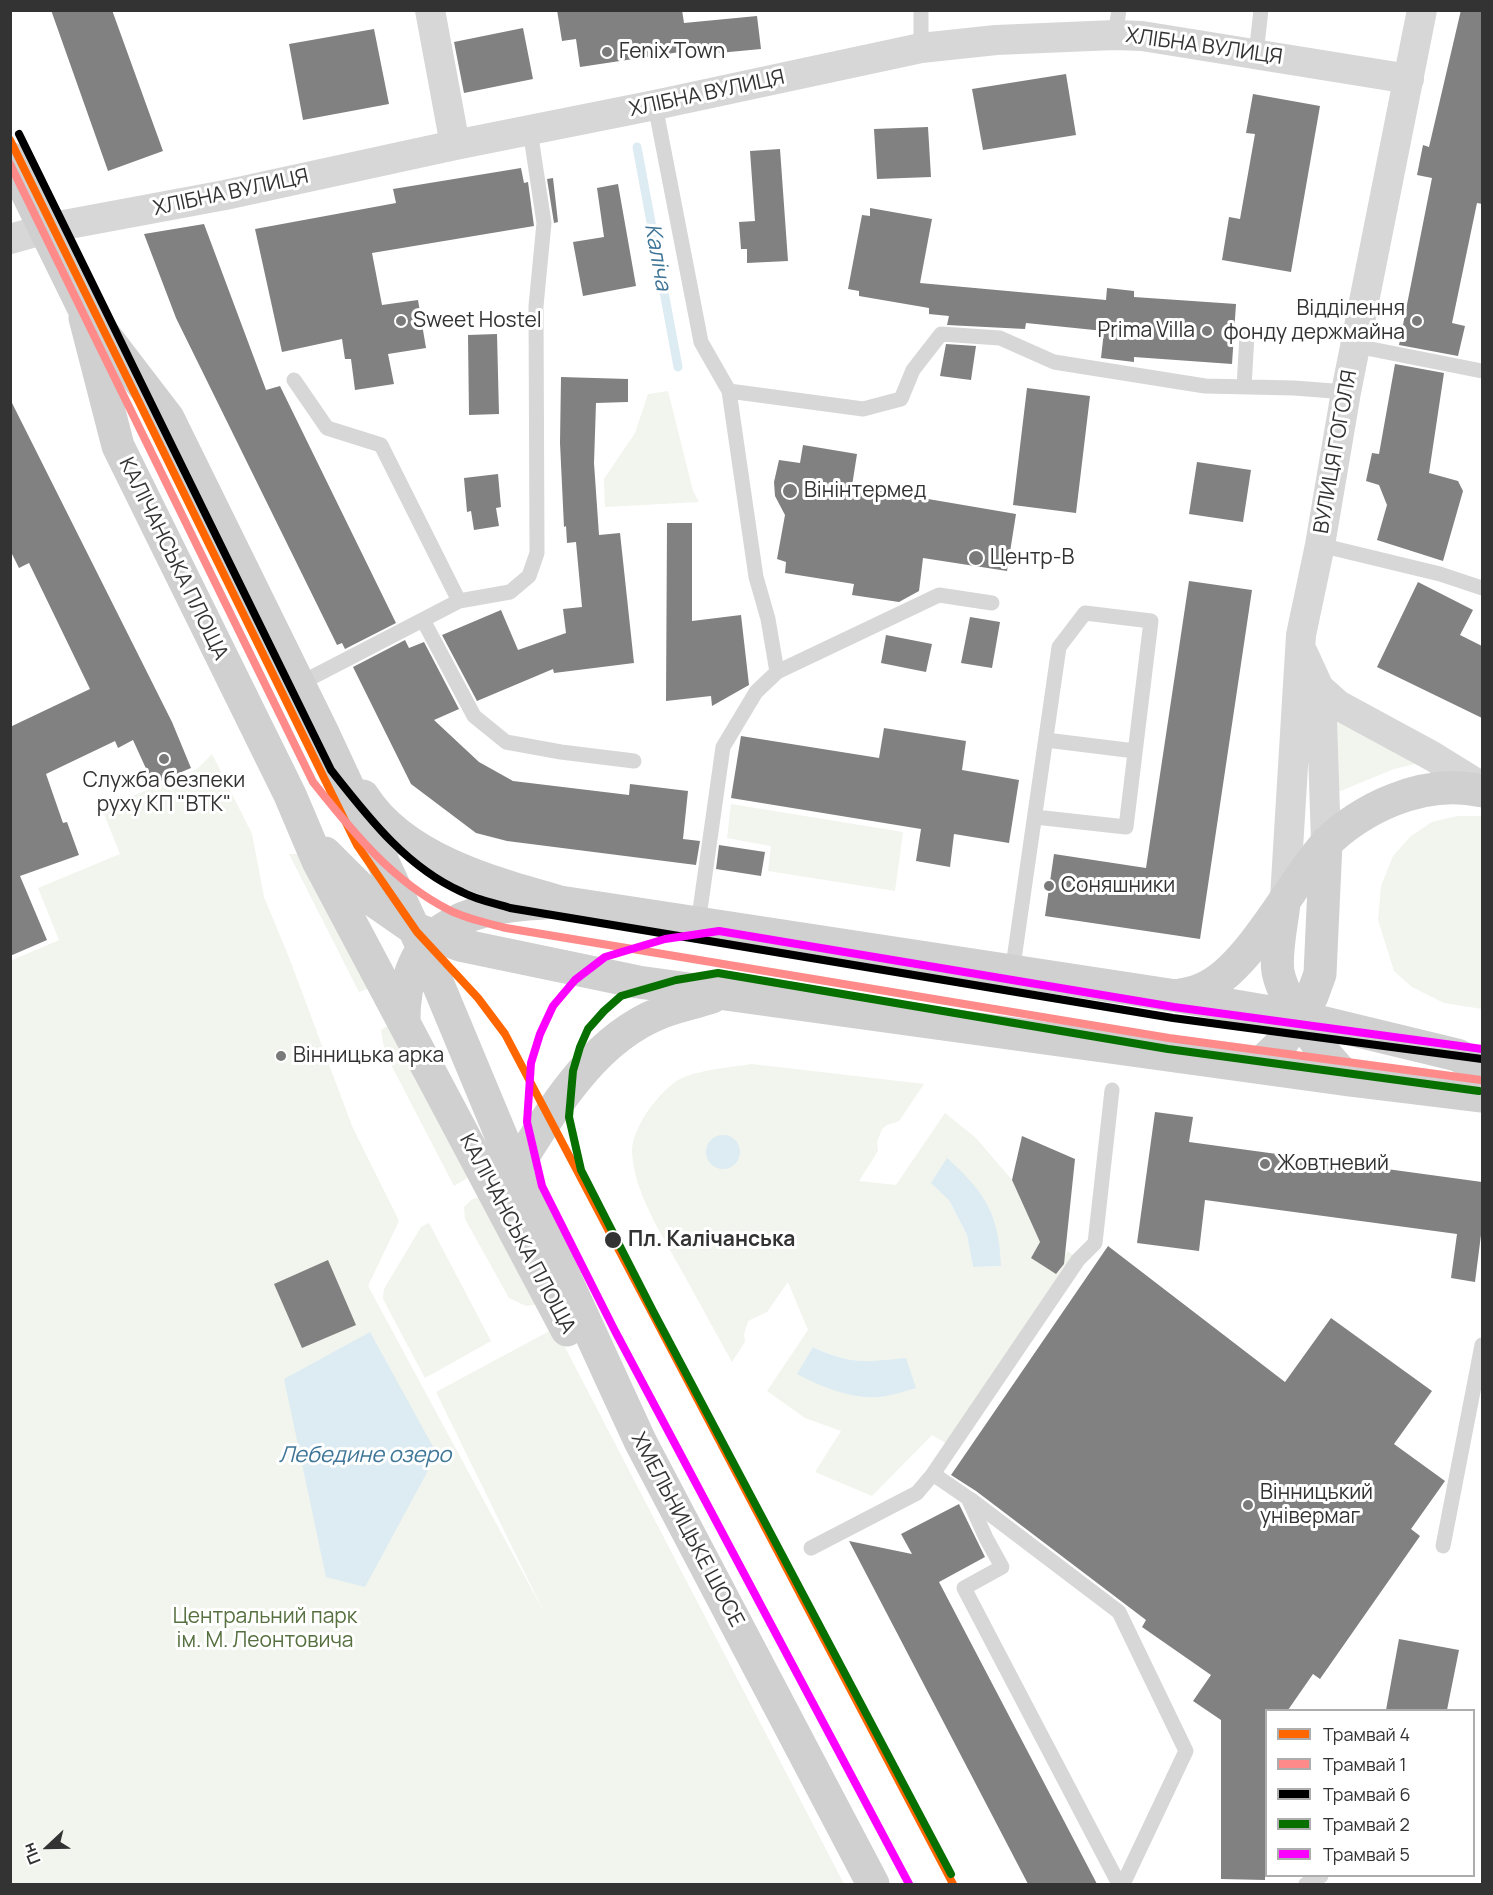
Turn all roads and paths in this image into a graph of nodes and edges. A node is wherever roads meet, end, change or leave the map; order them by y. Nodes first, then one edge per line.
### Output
1 (430, 10) edge
2 (921, 10) edge
3 (1261, 10) edge
4 (1422, 10) edge
5 (1117, 23) edge
6 (921, 48) junction
7 (1256, 54) junction
8 (1409, 79) junction
9 (655, 105) junction
10 (530, 130) junction
11 (455, 145) junction
12 (10, 158) edge
13 (44, 229) junction
14 (10, 239) edge
15 (83, 307) junction
16 (1247, 335) dead end
17 (1356, 346) junction
18 (1482, 371) edge
19 (294, 380) dead end
20 (1244, 387) junction
21 (729, 391) junction
22 (1346, 392) junction
23 (1320, 545) junction
24 (1482, 588) edge
25 (459, 601) junction
26 (992, 603) dead end
27 (423, 620) junction
28 (1301, 649) junction
29 (777, 672) junction
30 (299, 684) junction
31 (1319, 688) junction
32 (322, 731) junction
33 (1046, 740) junction
34 (1135, 751) junction
35 (634, 760) dead end
36 (1482, 789) edge
37 (293, 800) junction
38 (1035, 817) junction
39 (1326, 843) junction
40 (1285, 898) junction
41 (560, 902) junction
42 (698, 924) junction
43 (423, 937) junction
44 (1012, 973) junction
45 (1320, 974) junction
46 (723, 994) junction
47 (1176, 996) junction
48 (1300, 1017) junction
49 (404, 1022) junction
50 (1359, 1030) junction
51 (1258, 1066) junction
52 (1482, 1067) edge
53 (1348, 1080) junction
54 (1112, 1090) dead end
55 (1482, 1096) edge
56 (515, 1169) junction
57 (1482, 1345) edge
58 (640, 1441) junction
59 (933, 1474) junction
60 (968, 1498) junction
61 (1443, 1546) dead end
62 (811, 1548) dead end
63 (873, 1884) edge
64 (1121, 1884) edge

1 - 11 street
2 - 6 lane
3 - 7 lane
4 - 8 street, ВУЛИЦЯ ГОГОЛЯ
5 - 6 street, ХЛІБНА ВУЛИЦЯ
5 - 7 street, ХЛІБНА ВУЛИЦЯ
6 - 9 street, ХЛІБНА ВУЛИЦЯ
7 - 8 street, ХЛІБНА ВУЛИЦЯ
8 - 17 street, ВУЛИЦЯ ГОГОЛЯ
9 - 10 street, ХЛІБНА ВУЛИЦЯ
9 - 21 lane
10 - 11 street, ХЛІБНА ВУЛИЦЯ
10 - 25 lane
11 - 13 street, ХЛІБНА ВУЛИЦЯ
12 - 13 main road
13 - 14 street, ХЛІБНА ВУЛИЦЯ
13 - 15 main road
15 - 30 main road
15 - 37 main road, КАЛІЧАНСЬКА ПЛОЩА
16 - 20 lane
17 - 18 lane
17 - 22 street, ВУЛИЦЯ ГОГОЛЯ
19 - 25 lane
20 - 21 lane
20 - 22 lane
21 - 29 lane
22 - 23 street, ВУЛИЦЯ ГОГОЛЯ
23 - 24 lane
23 - 28 street, ВУЛИЦЯ ГОГОЛЯ
25 - 27 lane
26 - 29 lane
27 - 30 lane
27 - 35 lane
28 - 31 street
28 - 40 street, ВУЛИЦЯ ГОГОЛЯ
29 - 42 lane
30 - 32 main road
31 - 36 street
31 - 39 street
32 - 41 main road
32 - 43 main road, КАЛІЧАНСЬКА ПЛОЩА
33 - 34 lane
33 - 34 lane
33 - 38 lane
34 - 38 lane
36 - 39 main road
37 - 43 main road, КАЛІЧАНСЬКА ПЛОЩА
37 - 49 main road, КАЛІЧАНСЬКА ПЛОЩА
38 - 44 lane
39 - 40 main road
39 - 45 main road
40 - 47 main road
40 - 48 main road
41 - 42 main road
41 - 43 main road
42 - 44 main road
43 - 46 main road, КАЛІЧАНСЬКА ПЛОЩА
43 - 49 main road
43 - 56 main road, КАЛІЧАНСЬКА ПЛОЩА
44 - 47 main road
45 - 48 main road
45 - 50 main road
46 - 51 main road
46 - 56 main road, КАЛІЧАНСЬКА ПЛОЩА
47 - 48 main road
48 - 50 main road
48 - 51 main road
48 - 53 main road
49 - 58 main road, КАЛІЧАНСЬКА ПЛОЩА
50 - 52 main road
51 - 53 main road
53 - 55 main road
54 - 59 lane
56 - 58 main road, ХМЕЛЬНИЦЬКЕ ШОСЕ
57 - 61 lane
58 - 63 main road, ХМЕЛЬНИЦЬКЕ ШОСЕ
59 - 60 lane
59 - 62 lane
60 - 64 lane
60 - 64 lane

